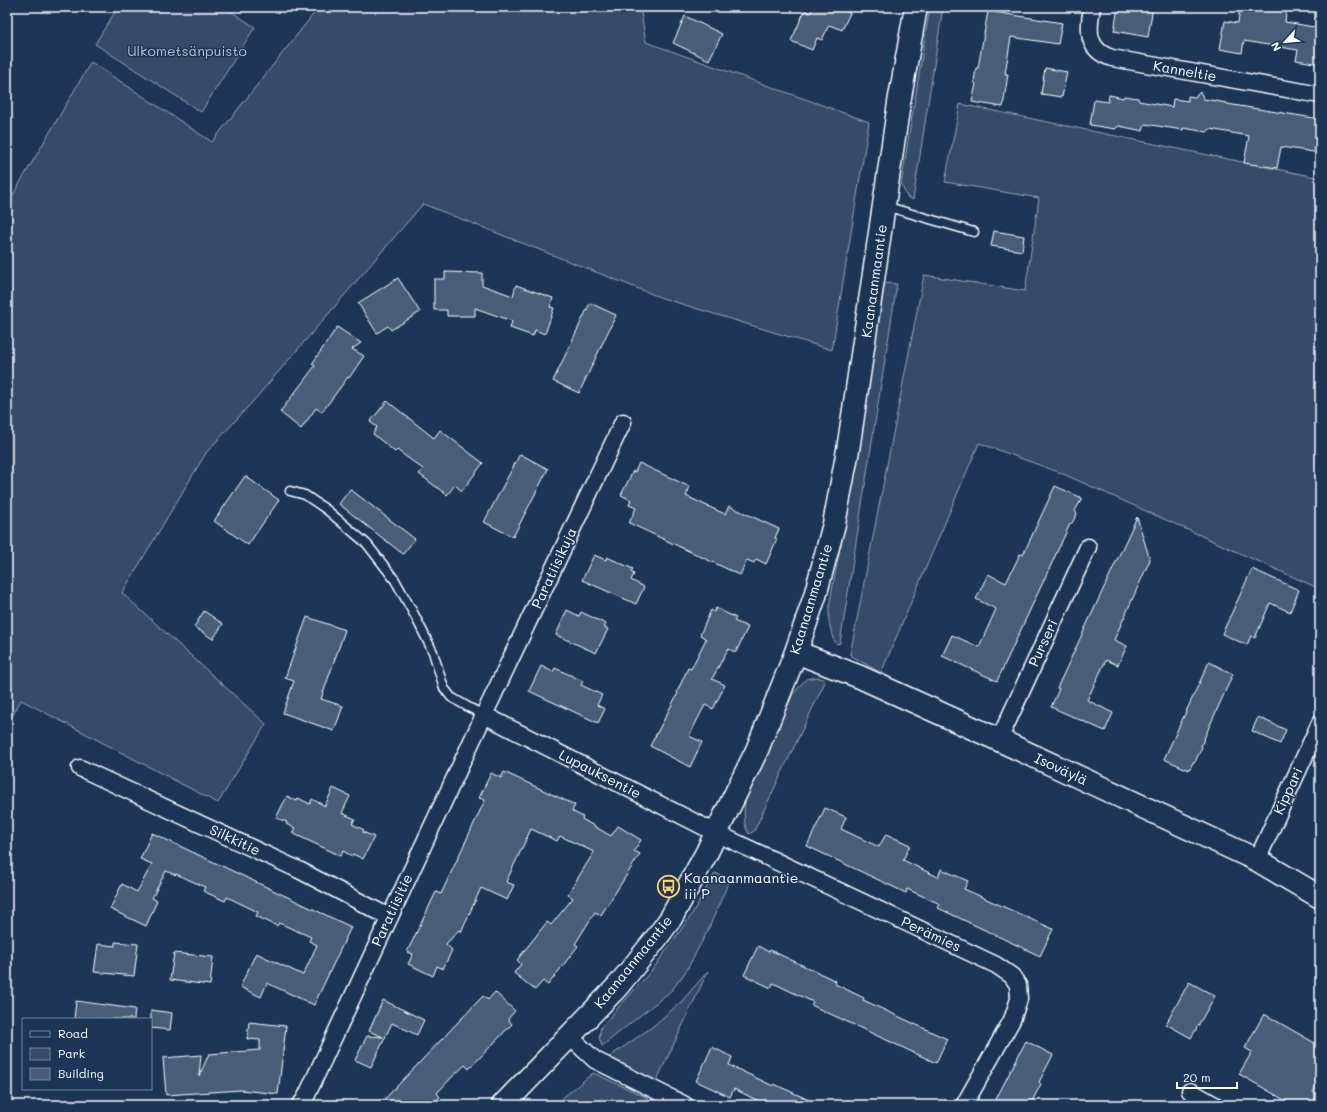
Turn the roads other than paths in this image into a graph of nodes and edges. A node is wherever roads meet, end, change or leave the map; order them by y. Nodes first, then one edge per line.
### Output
1 (916, 7) edge
2 (1092, 7) edge
3 (1320, 95) edge
4 (884, 206) junction
5 (974, 232) dead end
6 (623, 422) dead end
7 (290, 491) dead end
8 (1088, 547) dead end
9 (796, 652) junction
10 (484, 714) junction
11 (1320, 723) edge
12 (998, 740) junction
13 (80, 768) dead end
14 (716, 834) junction
15 (1257, 860) junction
16 (1320, 896) edge
17 (389, 917) junction
18 (569, 1036) junction
19 (1190, 1091) dead end
20 (300, 1105) edge
21 (503, 1105) edge
22 (685, 1105) edge
23 (964, 1105) edge
24 (1215, 1105) edge

1 - 4 street, Kaanaanmaantie
2 - 3 street, Kanneltie
4 - 5 lane
4 - 9 street, Kaanaanmaantie
6 - 10 street, Paratiisikuja
7 - 10 lane
8 - 12 street, Purseri
9 - 12 street, Isoväylä
9 - 14 street, Kaanaanmaantie
10 - 14 street, Lupauksentie
10 - 17 street, Paratiisitie
11 - 15 street, Kippari
12 - 15 street, Isoväylä
13 - 17 street, Silkkitie
14 - 18 street, Kaanaanmaantie
14 - 23 street, Perämies
15 - 16 street, Isoväylä
17 - 20 street, Paratiisitie
18 - 21 street, Kaanaanmaantie
18 - 22 street
19 - 24 street

